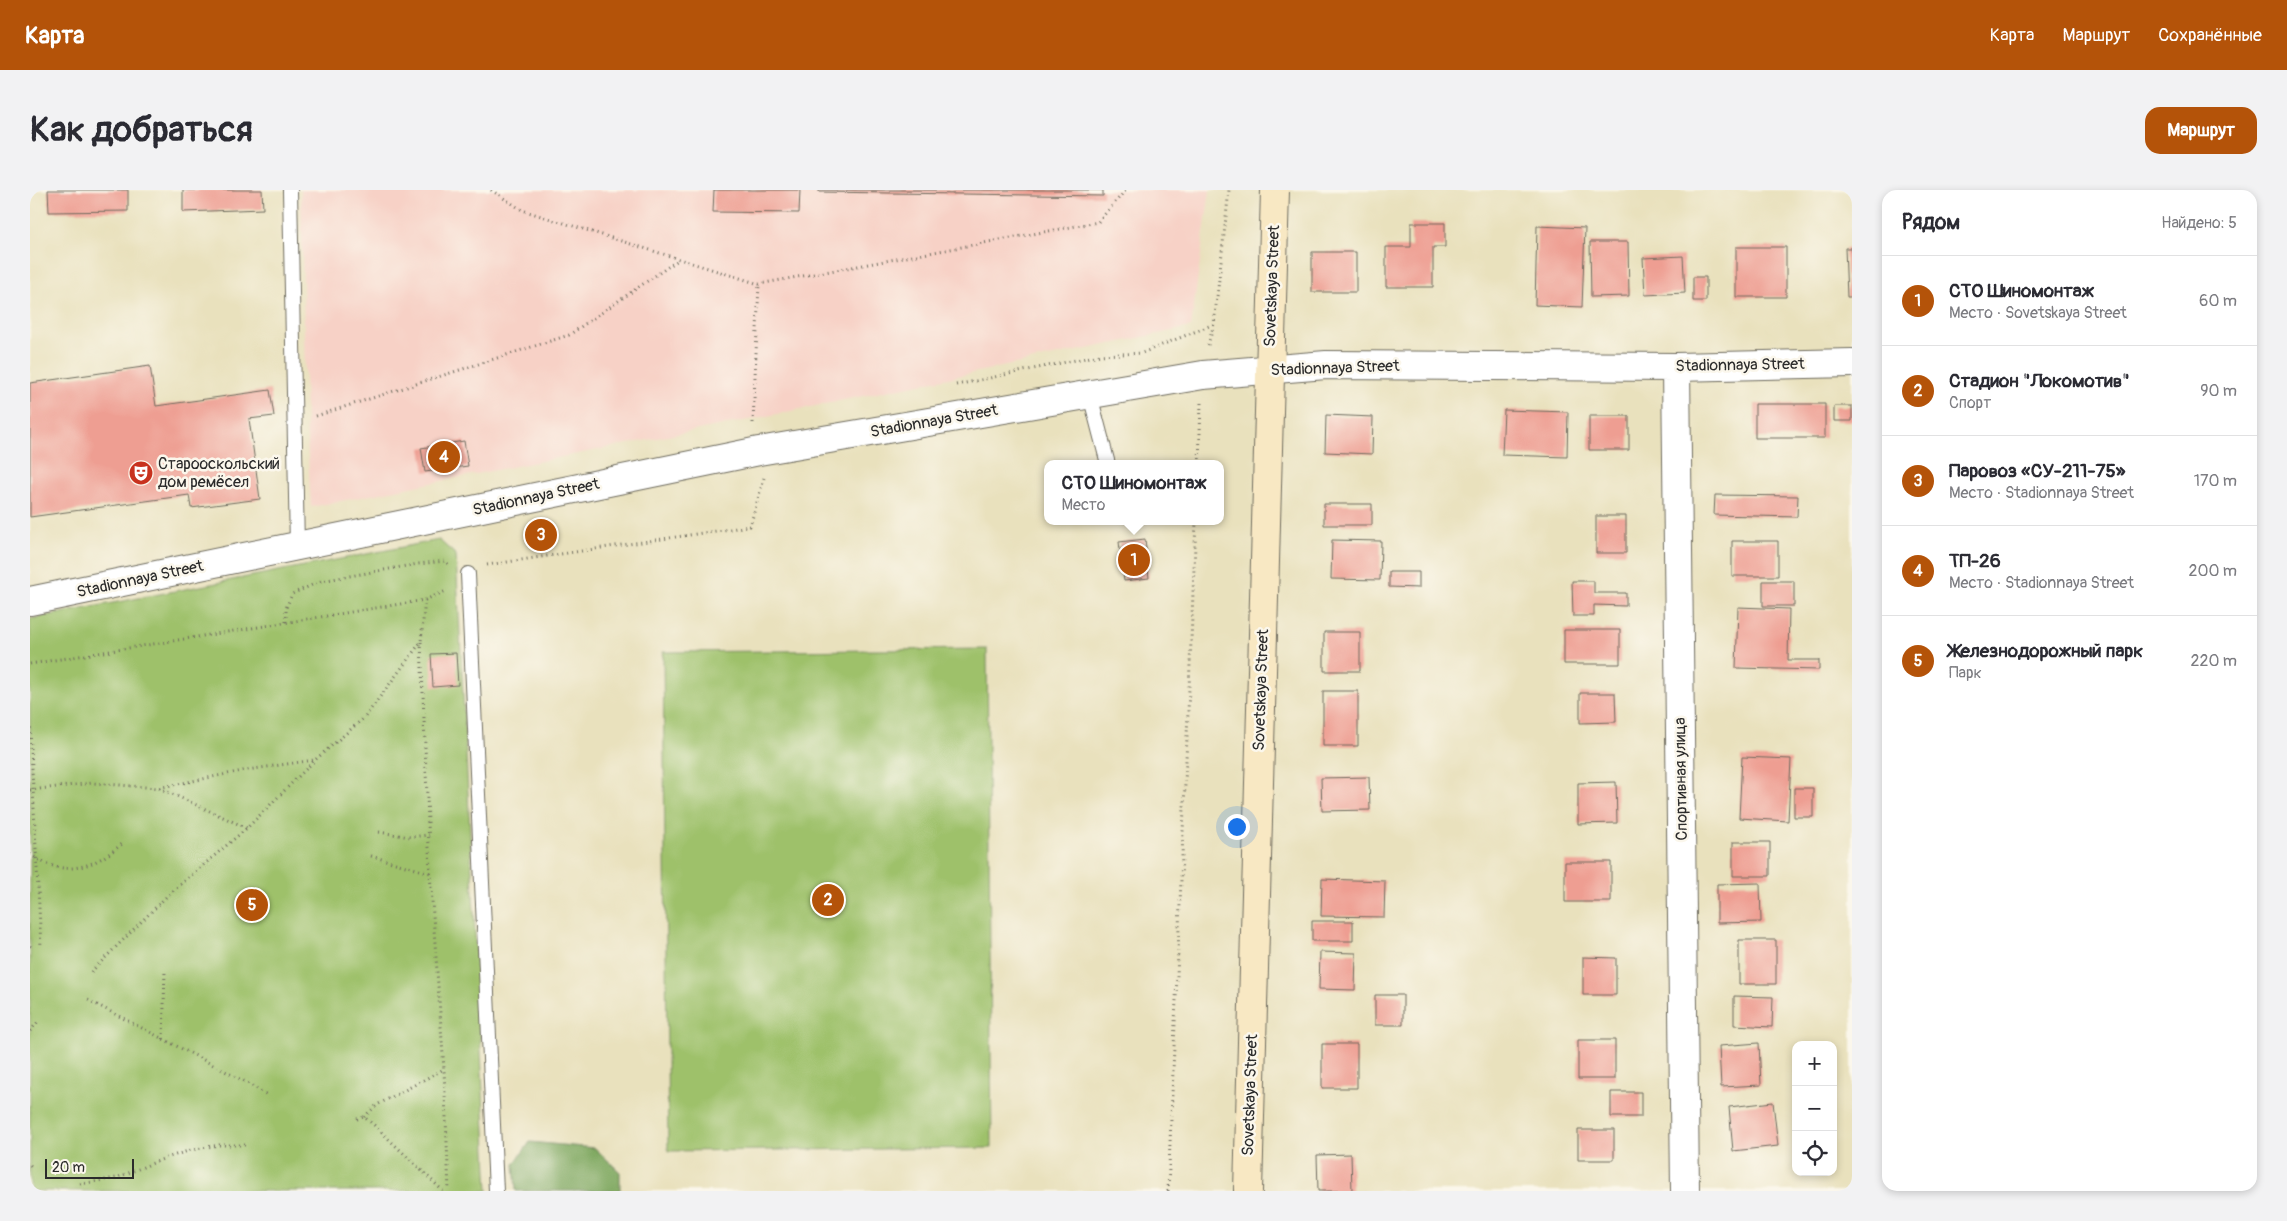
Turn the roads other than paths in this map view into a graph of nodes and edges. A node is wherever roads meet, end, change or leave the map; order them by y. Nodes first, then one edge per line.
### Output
1 (290, 190) edge
2 (1275, 190) edge
3 (1852, 363) edge
4 (1676, 367) junction
5 (1269, 371) junction
6 (1090, 395) junction
7 (1107, 460) edge
8 (297, 547) junction
9 (468, 574) road end
10 (30, 601) edge
11 (496, 1191) edge
12 (1248, 1191) edge
13 (1686, 1191) edge

1 - 8 lane
2 - 5 street, Sovetskaya Street
3 - 4 street, Stadionnaya Street
4 - 5 street, Stadionnaya Street
4 - 13 street, Спортивная улица
5 - 6 street, Stadionnaya Street
5 - 12 street, Sovetskaya Street
6 - 7 lane
6 - 8 street, Stadionnaya Street
8 - 10 street, Stadionnaya Street
9 - 11 lane

